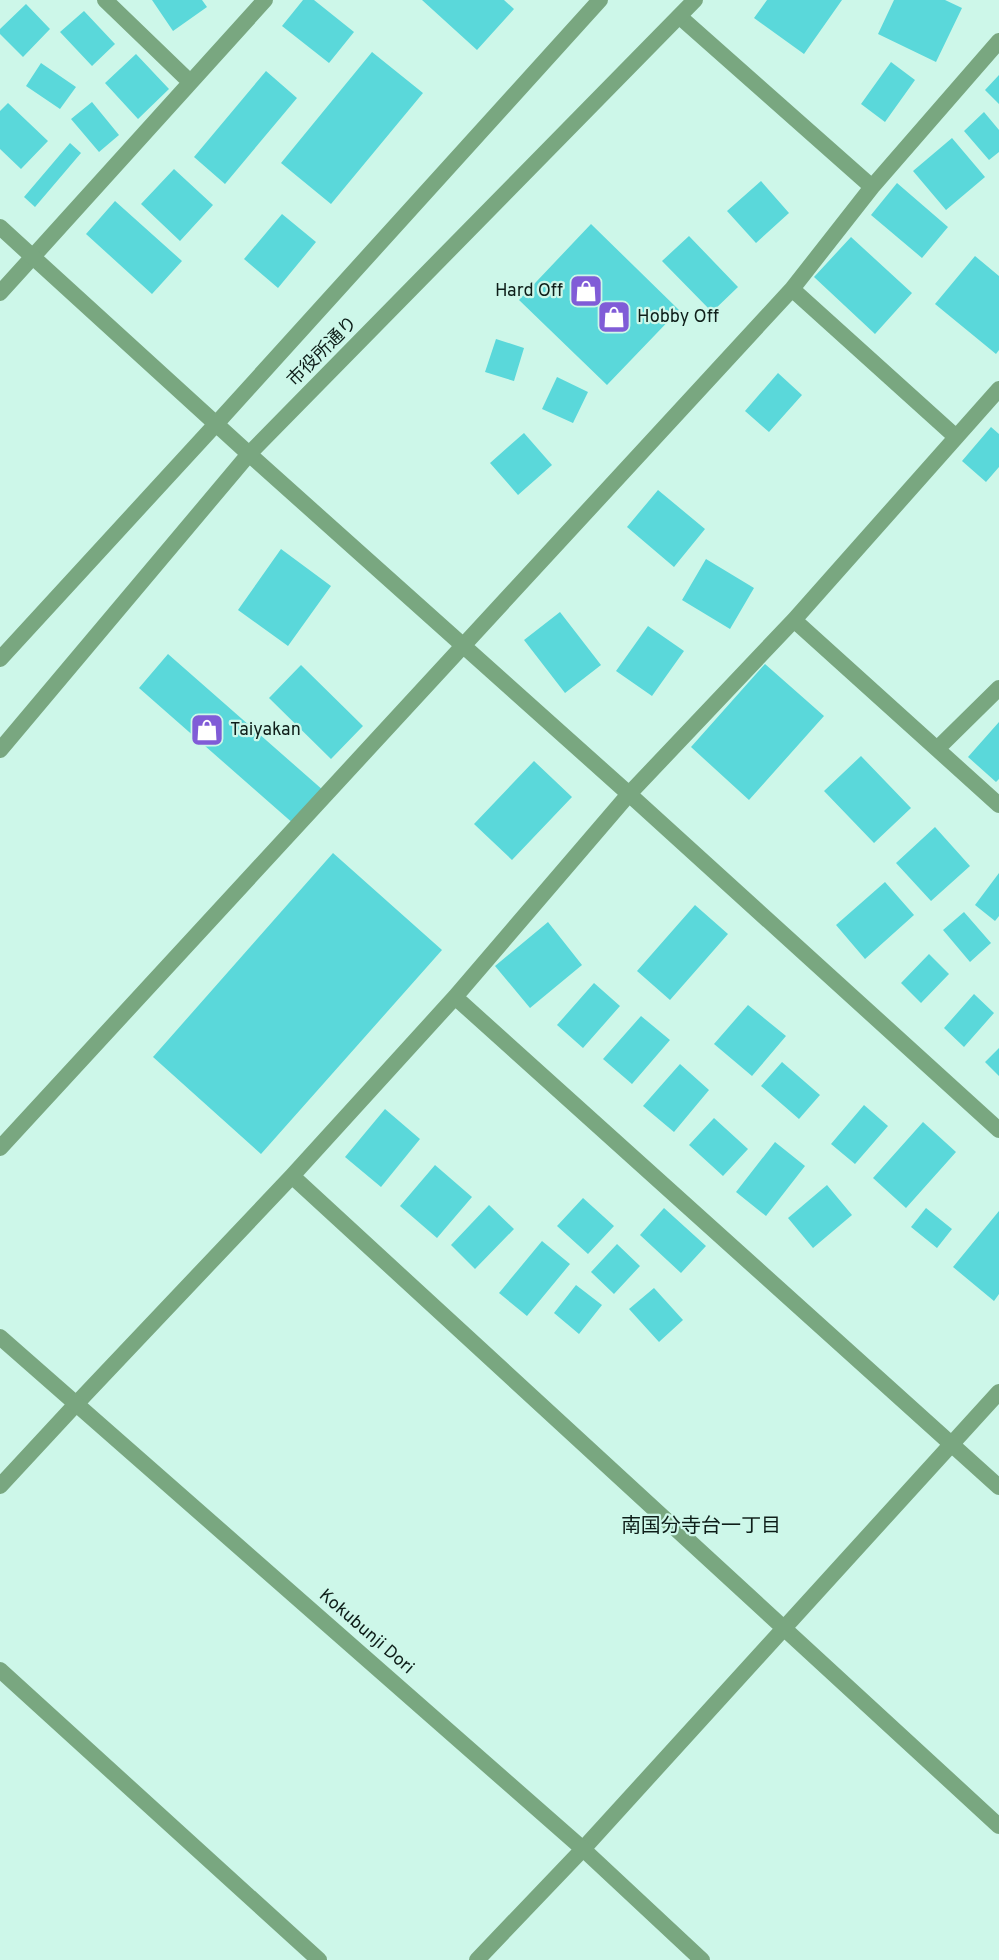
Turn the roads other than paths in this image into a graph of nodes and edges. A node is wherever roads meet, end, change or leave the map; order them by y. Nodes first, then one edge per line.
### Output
1 (105, 0) edge
2 (265, 0) edge
3 (600, 0) edge
4 (694, 0) edge
5 (680, 17) junction
6 (999, 41) edge
7 (190, 82) junction
8 (872, 187) junction
9 (0, 227) edge
10 (33, 257) junction
11 (792, 289) junction
12 (0, 293) edge
13 (999, 389) edge
14 (216, 424) junction
15 (956, 437) junction
16 (249, 454) junction
17 (794, 620) junction
18 (464, 647) junction
19 (0, 659) edge
20 (999, 688) edge
21 (937, 749) junction
22 (0, 750) edge
23 (629, 794) junction
24 (999, 805) edge
25 (455, 997) junction
26 (999, 1130) edge
27 (0, 1148) edge
28 (292, 1176) junction
29 (0, 1337) edge
30 (999, 1392) edge
31 (77, 1403) junction
32 (951, 1444) junction
33 (0, 1486) edge
34 (999, 1487) edge
35 (784, 1628) junction
36 (0, 1670) edge
37 (999, 1826) edge
38 (582, 1849) junction
39 (319, 1960) edge
40 (477, 1960) edge
41 (702, 1960) edge

1 - 7 street
2 - 7 street
3 - 14 street, 市役所通り
4 - 5 street, 市役所通り
5 - 8 street
5 - 16 street, 市役所通り
6 - 8 street
7 - 10 street
8 - 11 street
9 - 10 street
10 - 12 street
10 - 14 street
11 - 15 street
11 - 18 street
13 - 15 street
14 - 16 street
14 - 19 street, 市役所通り
15 - 17 street
16 - 18 street
16 - 22 street, 市役所通り
17 - 21 street
17 - 23 street
18 - 23 street
18 - 27 street
20 - 21 street
21 - 24 street
23 - 25 street
23 - 26 street
25 - 28 street
25 - 32 street
28 - 31 street
28 - 35 street
29 - 31 street, Kokubunji Dori
30 - 32 street
31 - 33 street
31 - 38 street, Kokubunji Dori
32 - 34 street
32 - 35 street
35 - 37 street
35 - 38 street
36 - 39 street
38 - 40 street
38 - 41 street, Kokubunji Dori

